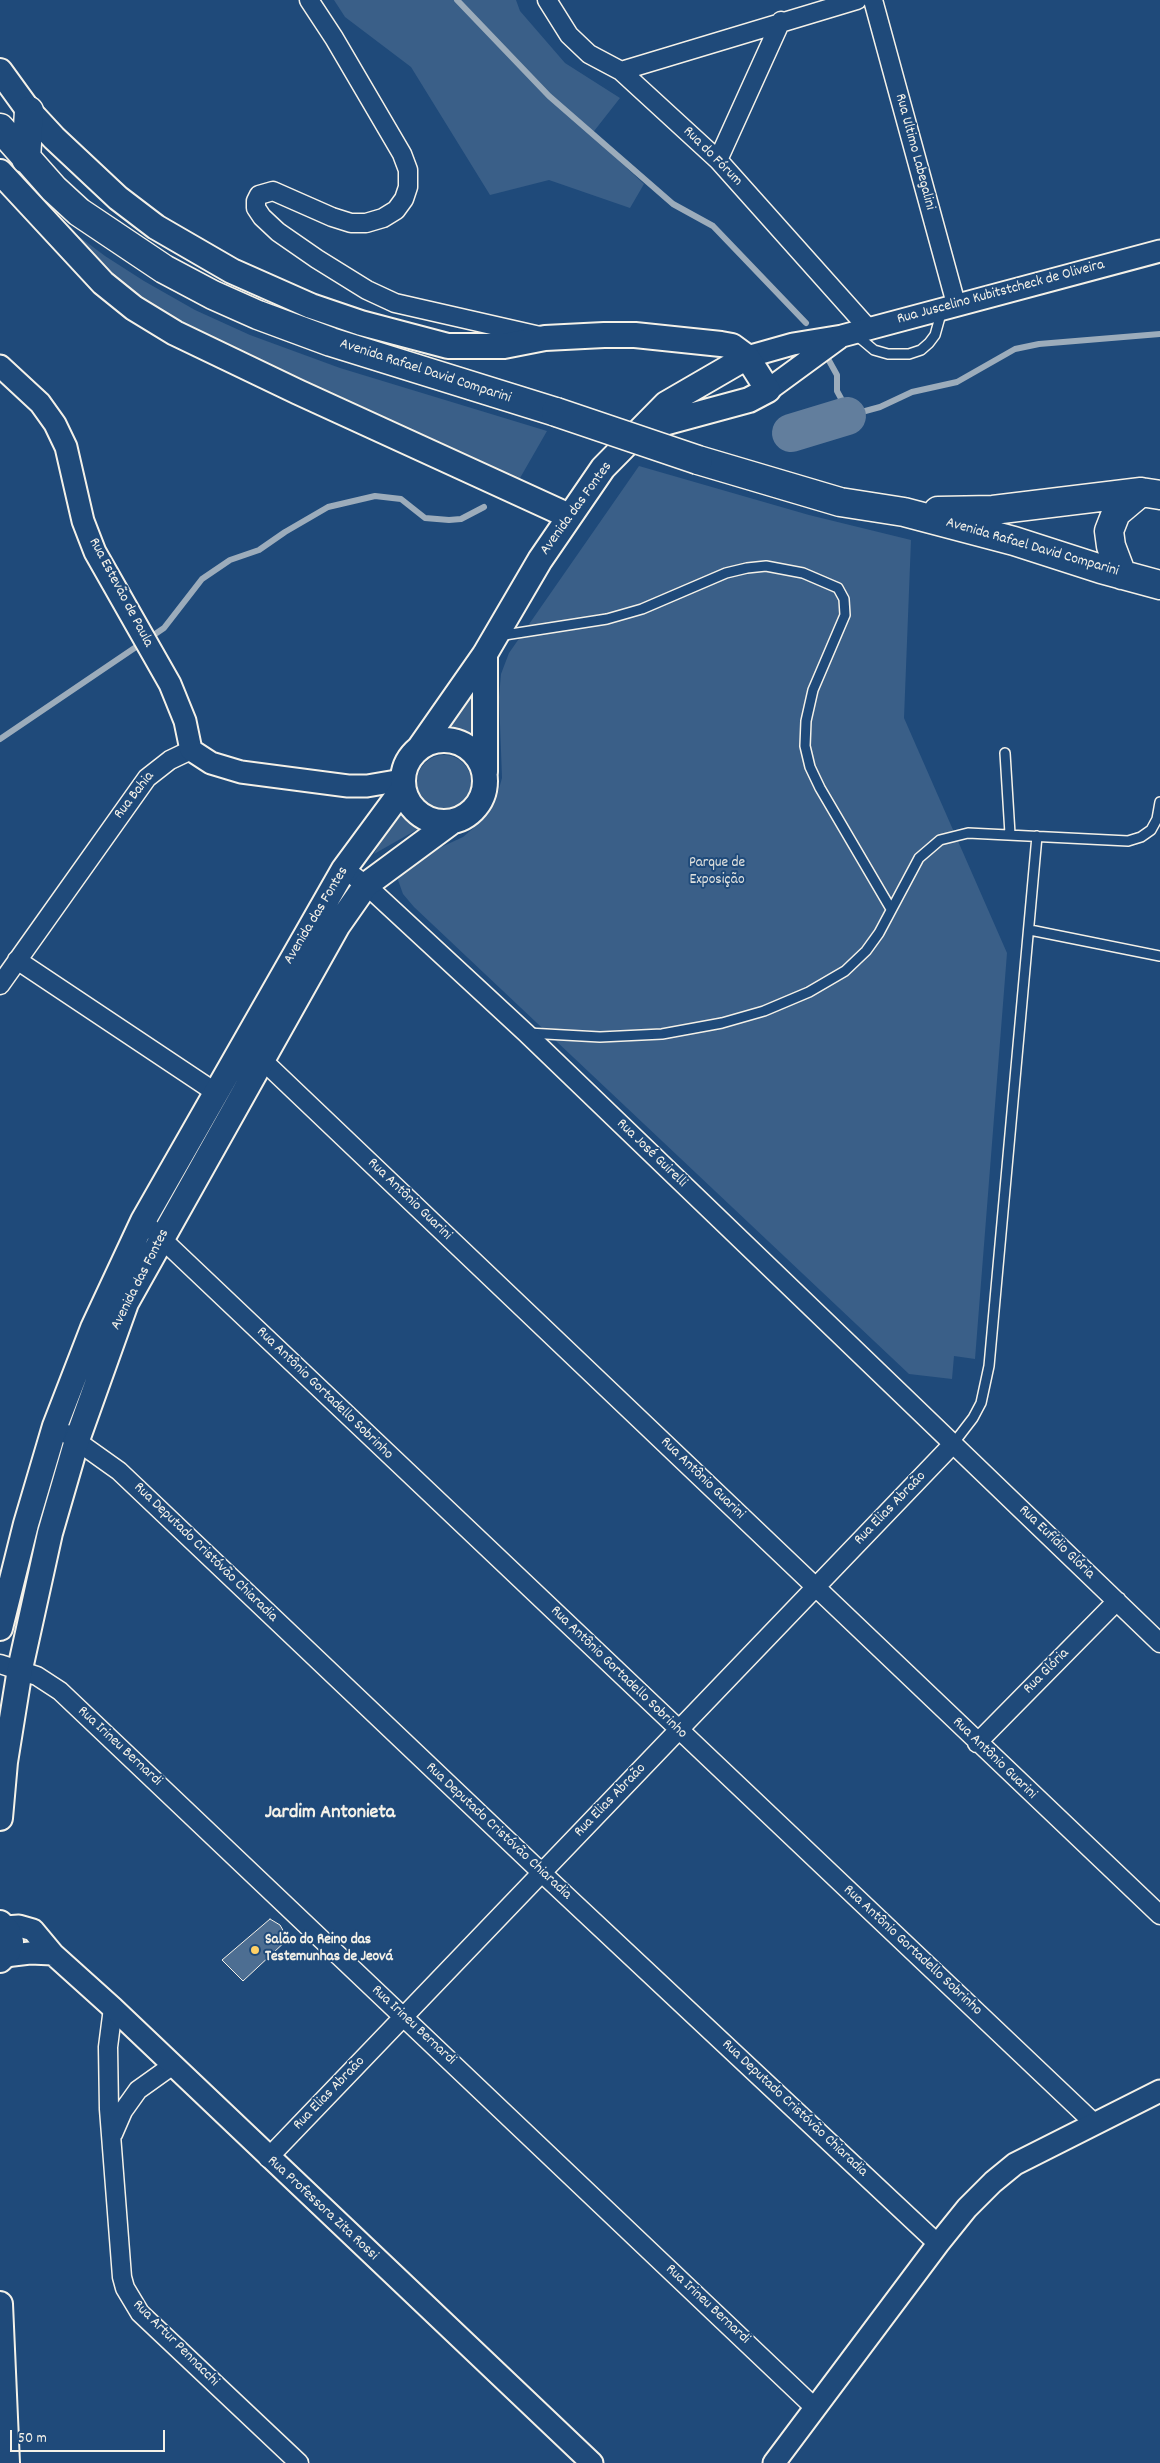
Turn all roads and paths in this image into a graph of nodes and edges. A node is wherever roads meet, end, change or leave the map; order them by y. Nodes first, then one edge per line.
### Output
1 (309, 0) edge
2 (546, 0) edge
3 (857, 0) edge
4 (873, 0) edge
5 (781, 22) junction
6 (0, 71) edge
7 (621, 71) junction
8 (29, 111) junction
9 (9, 141) edge
10 (718, 160) junction
11 (0, 172) edge
12 (1160, 251) edge
13 (949, 306) junction
14 (854, 332) junction
15 (545, 338) junction
16 (747, 357) junction
17 (0, 366) edge
18 (714, 376) junction
19 (768, 390) junction
20 (729, 406) junction
21 (642, 429) junction
22 (1151, 494) edge
23 (904, 512) junction
24 (569, 516) junction
25 (1122, 575) junction
26 (1160, 585) edge
27 (490, 645) junction
28 (420, 747) junction
29 (191, 750) junction
30 (1005, 753) dead end
31 (485, 778) junction
32 (403, 784) junction
33 (1160, 802) edge
34 (450, 823) junction
35 (1010, 834) junction
36 (1037, 836) junction
37 (344, 869) junction
38 (366, 884) junction
39 (891, 910) junction
40 (1030, 930) junction
41 (1160, 956) edge
42 (17, 960) junction
43 (0, 985) edge
44 (526, 1033) junction
45 (244, 1043) junction
46 (261, 1059) junction
47 (216, 1092) junction
48 (143, 1221) junction
49 (161, 1239) junction
50 (55, 1426) junction
51 (76, 1440) junction
52 (953, 1444) junction
53 (816, 1587) junction
54 (1117, 1601) junction
55 (0, 1628) edge
56 (27, 1632) junction
57 (1160, 1643) edge
58 (10, 1667) edge
59 (678, 1730) junction
60 (977, 1743) junction
61 (0, 1818) edge
62 (542, 1873) junction
63 (1160, 1916) edge
64 (2, 1920) edge
65 (53, 1954) junction
66 (2, 1960) edge
67 (113, 2008) junction
68 (404, 2017) junction
69 (173, 2065) junction
70 (1160, 2091) edge
71 (1094, 2123) junction
72 (112, 2134) junction
73 (268, 2158) junction
74 (938, 2244) junction
75 (0, 2304) edge
76 (2, 2383) edge
77 (814, 2407) junction
78 (7, 2463) edge
79 (299, 2463) edge
80 (592, 2463) edge
81 (774, 2463) edge

1 - 15 street
2 - 7 street, Rua do Fórum
3 - 5 street
4 - 13 street, Rua Ultimo Labegalini
5 - 7 street
5 - 10 street
6 - 8 main road
7 - 10 street, Rua do Fórum
8 - 9 main road
8 - 15 main road
9 - 23 main road, Avenida Rafael David Comparini, bridge
10 - 14 street, Rua do Fórum
11 - 24 main road
12 - 13 street, Rua Juscelino Kubitstcheck de Oliveira
13 - 14 street, Rua Juscelino Kubitstcheck de Oliveira
13 - 14 lane
14 - 16 street, Rua Juscelino Kubitstcheck de Oliveira
14 - 19 street, Rua Juscelino Kubitstcheck de Oliveira
15 - 16 main road
16 - 18 main road, Avenida das Fontes
16 - 19 main road
17 - 29 street, Rua Estevão de Paula
18 - 20 main road
18 - 21 main road, Avenida das Fontes
19 - 20 main road
20 - 21 main road
21 - 24 main road, Avenida das Fontes
22 - 23 main road, Avenida Rafael David Comparini
22 - 25 main road
23 - 25 main road, Avenida Rafael David Comparini
24 - 27 main road, Avenida das Fontes
25 - 26 main road, Avenida Rafael David Comparini
27 - 28 main road, Avenida das Fontes
27 - 31 main road, Avenida das Fontes
27 - 39 lane
28 - 31 main road
28 - 32 main road, Avenida das Fontes
29 - 32 street
29 - 42 street, Rua Bahia
30 - 35 lane
31 - 34 main road, Avenida das Fontes
32 - 34 main road
32 - 37 main road, Avenida das Fontes
33 - 36 lane
34 - 38 main road, Avenida das Fontes
35 - 36 lane
35 - 39 lane
36 - 40 lane
37 - 38 street, Rua José Guirelli
37 - 45 main road, Avenida das Fontes
38 - 44 street, Rua José Guirelli
38 - 46 main road, Avenida das Fontes
39 - 44 lane
40 - 41 lane
40 - 52 lane
42 - 43 street, Rua Bahia
42 - 47 street
44 - 52 street, Rua José Guirelli
45 - 46 street, Rua Antônio Guarini
45 - 47 main road, Avenida das Fontes
46 - 49 main road, Avenida das Fontes
46 - 53 street, Rua Antônio Guarini
47 - 48 main road, Avenida das Fontes
48 - 49 street, Rua Antônio Gortadello Sobrinho
48 - 50 main road, Avenida das Fontes
49 - 51 main road, Avenida das Fontes
49 - 59 street, Rua Antônio Gortadello Sobrinho
50 - 51 street, Rua Deputado Cristóvão Chiaradia
50 - 55 main road, Avenida das Fontes
51 - 56 main road, Avenida das Fontes
51 - 62 street, Rua Deputado Cristóvão Chiaradia
52 - 53 street, Rua Elias Abraão
52 - 54 street, Rua Eufídio Glória
53 - 59 street, Rua Elias Abraão
53 - 60 street, Rua Antônio Guarini
54 - 57 street, Rua Eufídio Glória
54 - 60 street, Rua Glória
55 - 56 street
56 - 58 main road, Avenida das Fontes
58 - 61 main road, Avenida das Fontes
58 - 68 street, Rua Irineu Bernardi
59 - 62 street, Rua Elias Abraão
59 - 71 street, Rua Antônio Gortadello Sobrinho
60 - 63 street, Rua Antônio Guarini
62 - 68 street, Rua Elias Abraão
62 - 74 street, Rua Deputado Cristóvão Chiaradia
64 - 65 street, Rua Professora Zita Rossi
64 - 66 main road
65 - 66 street
65 - 67 street, Rua Professora Zita Rossi
67 - 69 street, Rua Professora Zita Rossi
67 - 72 street, Rua Artur Pennacchi
68 - 73 street, Rua Elias Abraão
68 - 77 street, Rua Irineu Bernardi
69 - 72 street, Rua Artur Pennacchi
69 - 73 street, Rua Professora Zita Rossi
70 - 71 street
71 - 74 street
72 - 79 street, Rua Artur Pennacchi
73 - 80 street, Rua Professora Zita Rossi
74 - 77 street
75 - 76 main road
76 - 78 main road
77 - 81 street

